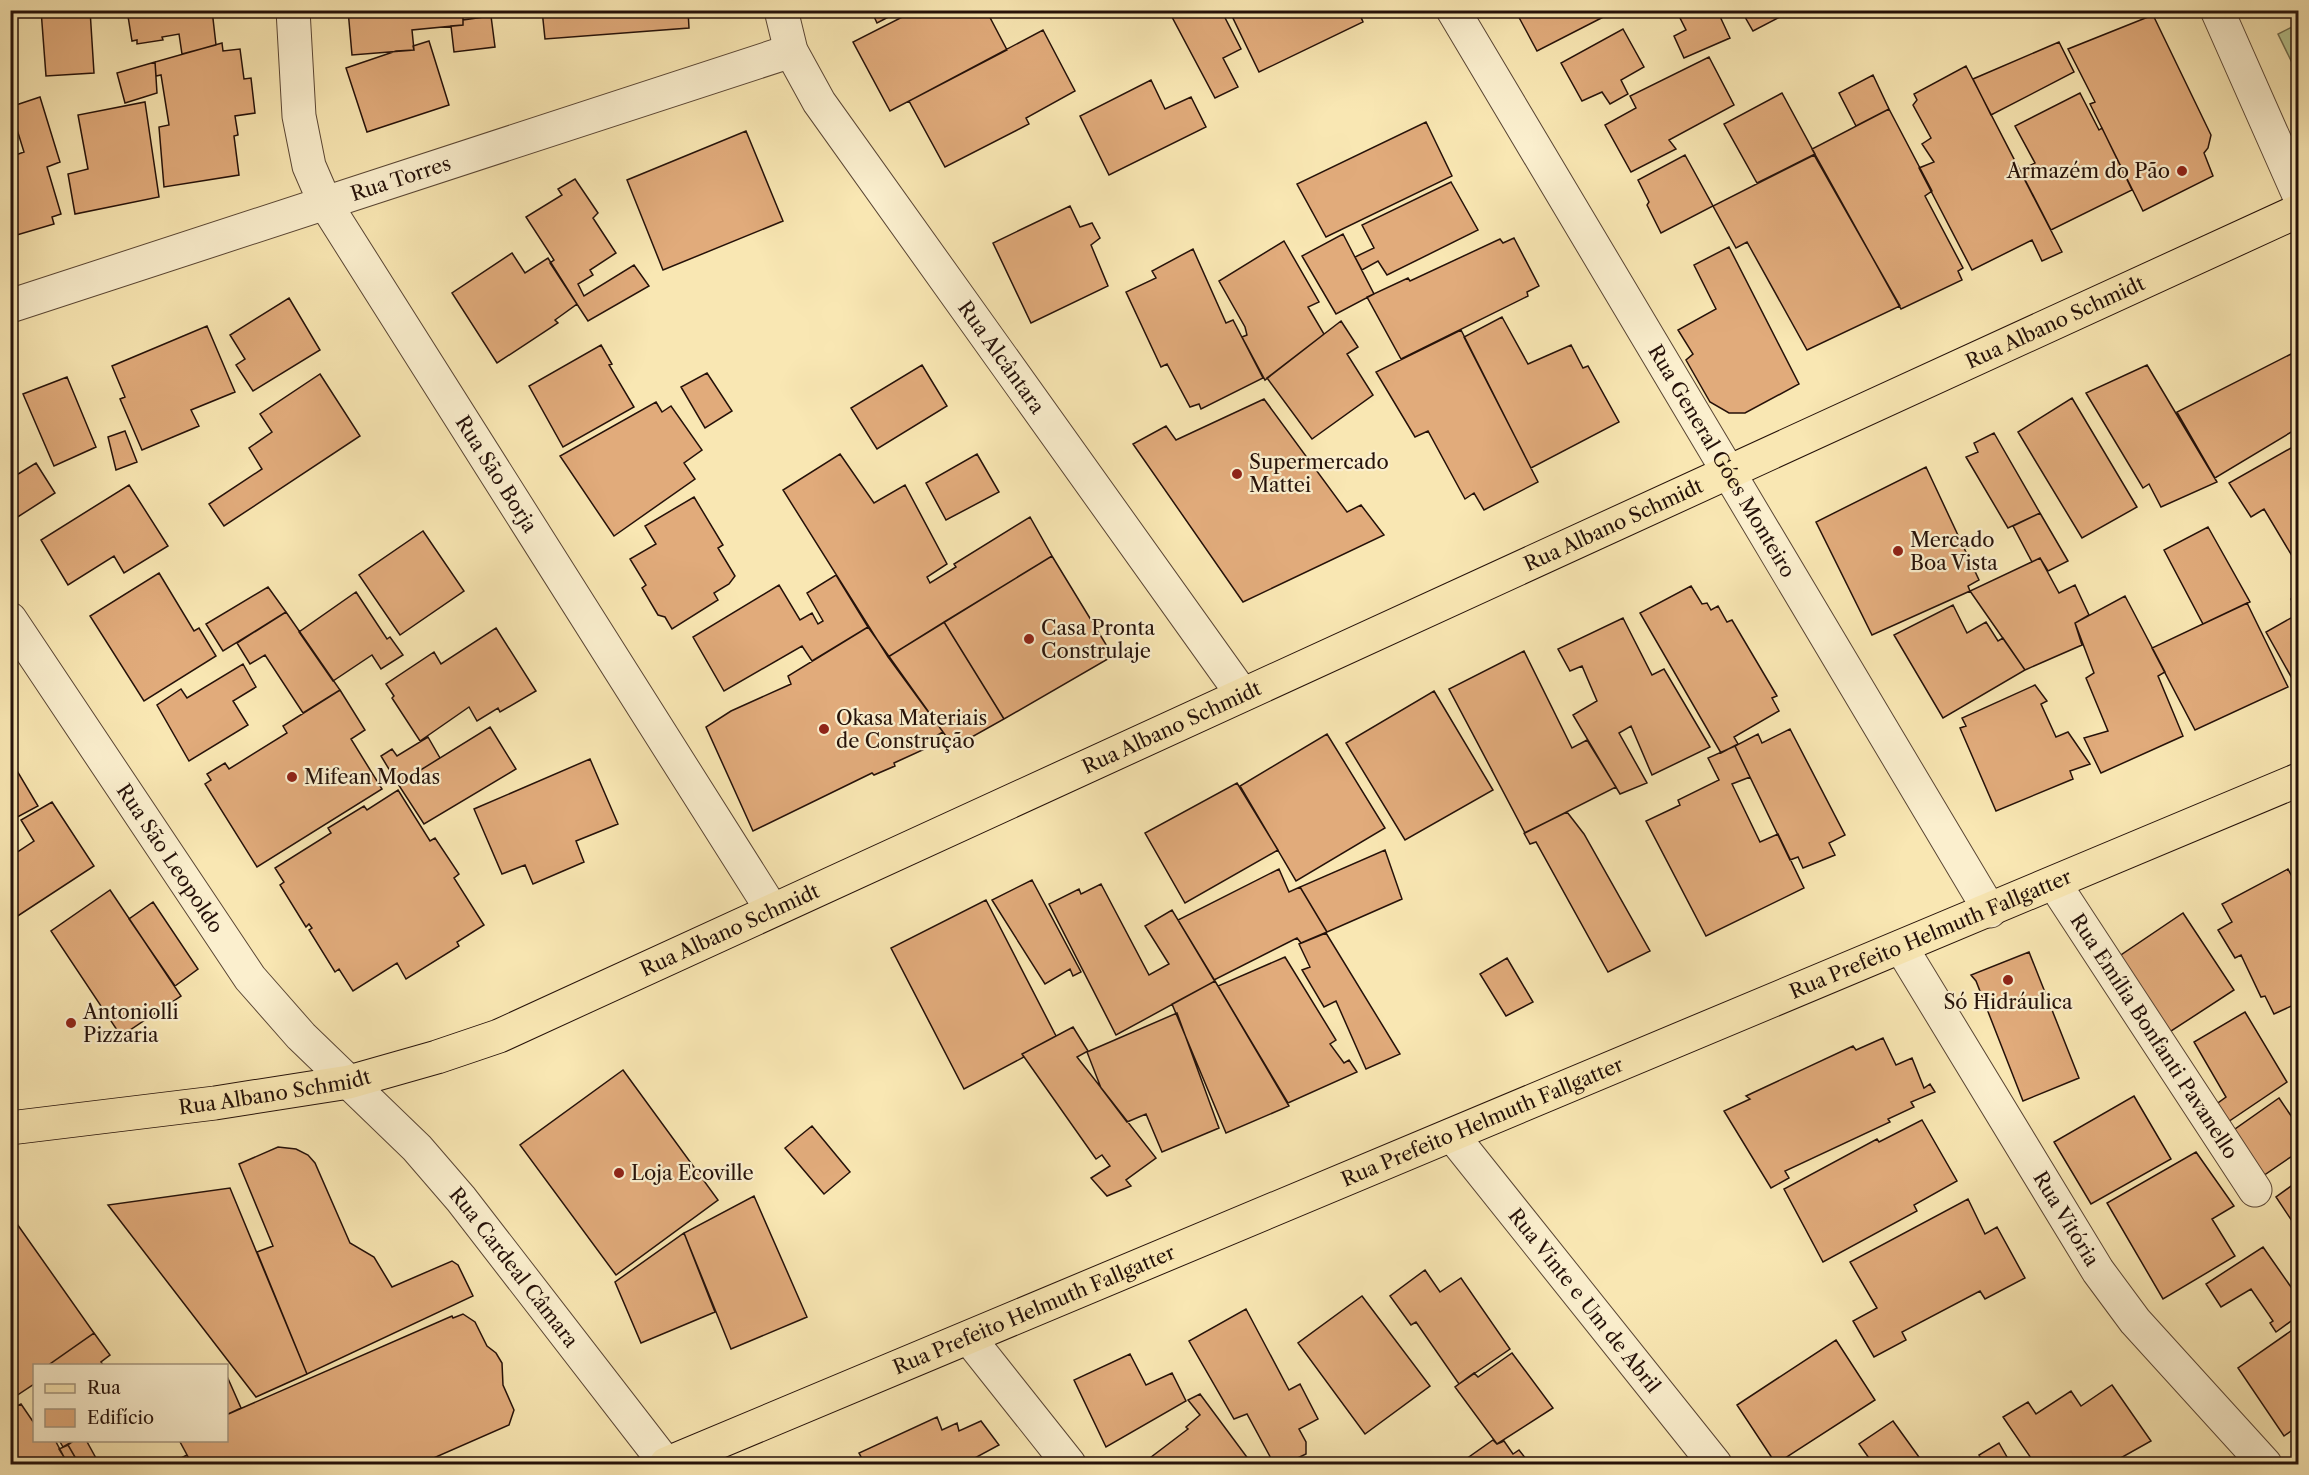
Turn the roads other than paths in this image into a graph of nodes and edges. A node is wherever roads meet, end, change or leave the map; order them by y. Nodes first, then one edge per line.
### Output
1 (293, 10) edge
2 (781, 10) edge
3 (1453, 10) edge
4 (2217, 10) edge
5 (790, 51) junction
6 (2298, 193) edge
7 (325, 203) junction
8 (2298, 211) edge
9 (10, 306) edge
10 (1727, 471) junction
11 (10, 619) edge
12 (1242, 694) junction
13 (2298, 780) edge
14 (2054, 883) junction
15 (772, 910) junction
16 (1990, 910) junction
17 (1901, 947) junction
18 (349, 1082) junction
19 (10, 1128) edge
20 (1452, 1135) junction
21 (2255, 1190) dead end
22 (969, 1338) junction
23 (666, 1464) edge
24 (1069, 1464) edge
25 (1715, 1464) edge
26 (2265, 1464) edge

1 - 7 street, Rua São Borja
2 - 5 street, Rua Alcântara
3 - 10 street, Rua General Góes Monteiro
4 - 6 street
5 - 7 street, Rua Torres
5 - 12 street, Rua Alcântara
7 - 9 street, Rua Torres
7 - 15 street, Rua São Borja
8 - 10 main road, Rua Albano Schmidt
10 - 12 main road, Rua Albano Schmidt
10 - 16 street, Rua General Góes Monteiro
11 - 18 street, Rua São Leopoldo
12 - 15 main road, Rua Albano Schmidt
13 - 14 main road, Rua Prefeito Helmuth Fallgatter
14 - 16 main road, Rua Prefeito Helmuth Fallgatter
14 - 21 street, Rua Emília Bonfanti Pavanello
15 - 18 main road, Rua Albano Schmidt
16 - 17 main road, Rua Prefeito Helmuth Fallgatter
17 - 20 main road, Rua Prefeito Helmuth Fallgatter
17 - 26 street, Rua Vitória
18 - 19 main road, Rua Albano Schmidt
18 - 23 street, Rua Cardeal Câmara
20 - 22 main road, Rua Prefeito Helmuth Fallgatter
20 - 25 street, Rua Vinte e Um de Abril
22 - 23 main road, Rua Prefeito Helmuth Fallgatter
22 - 24 street

